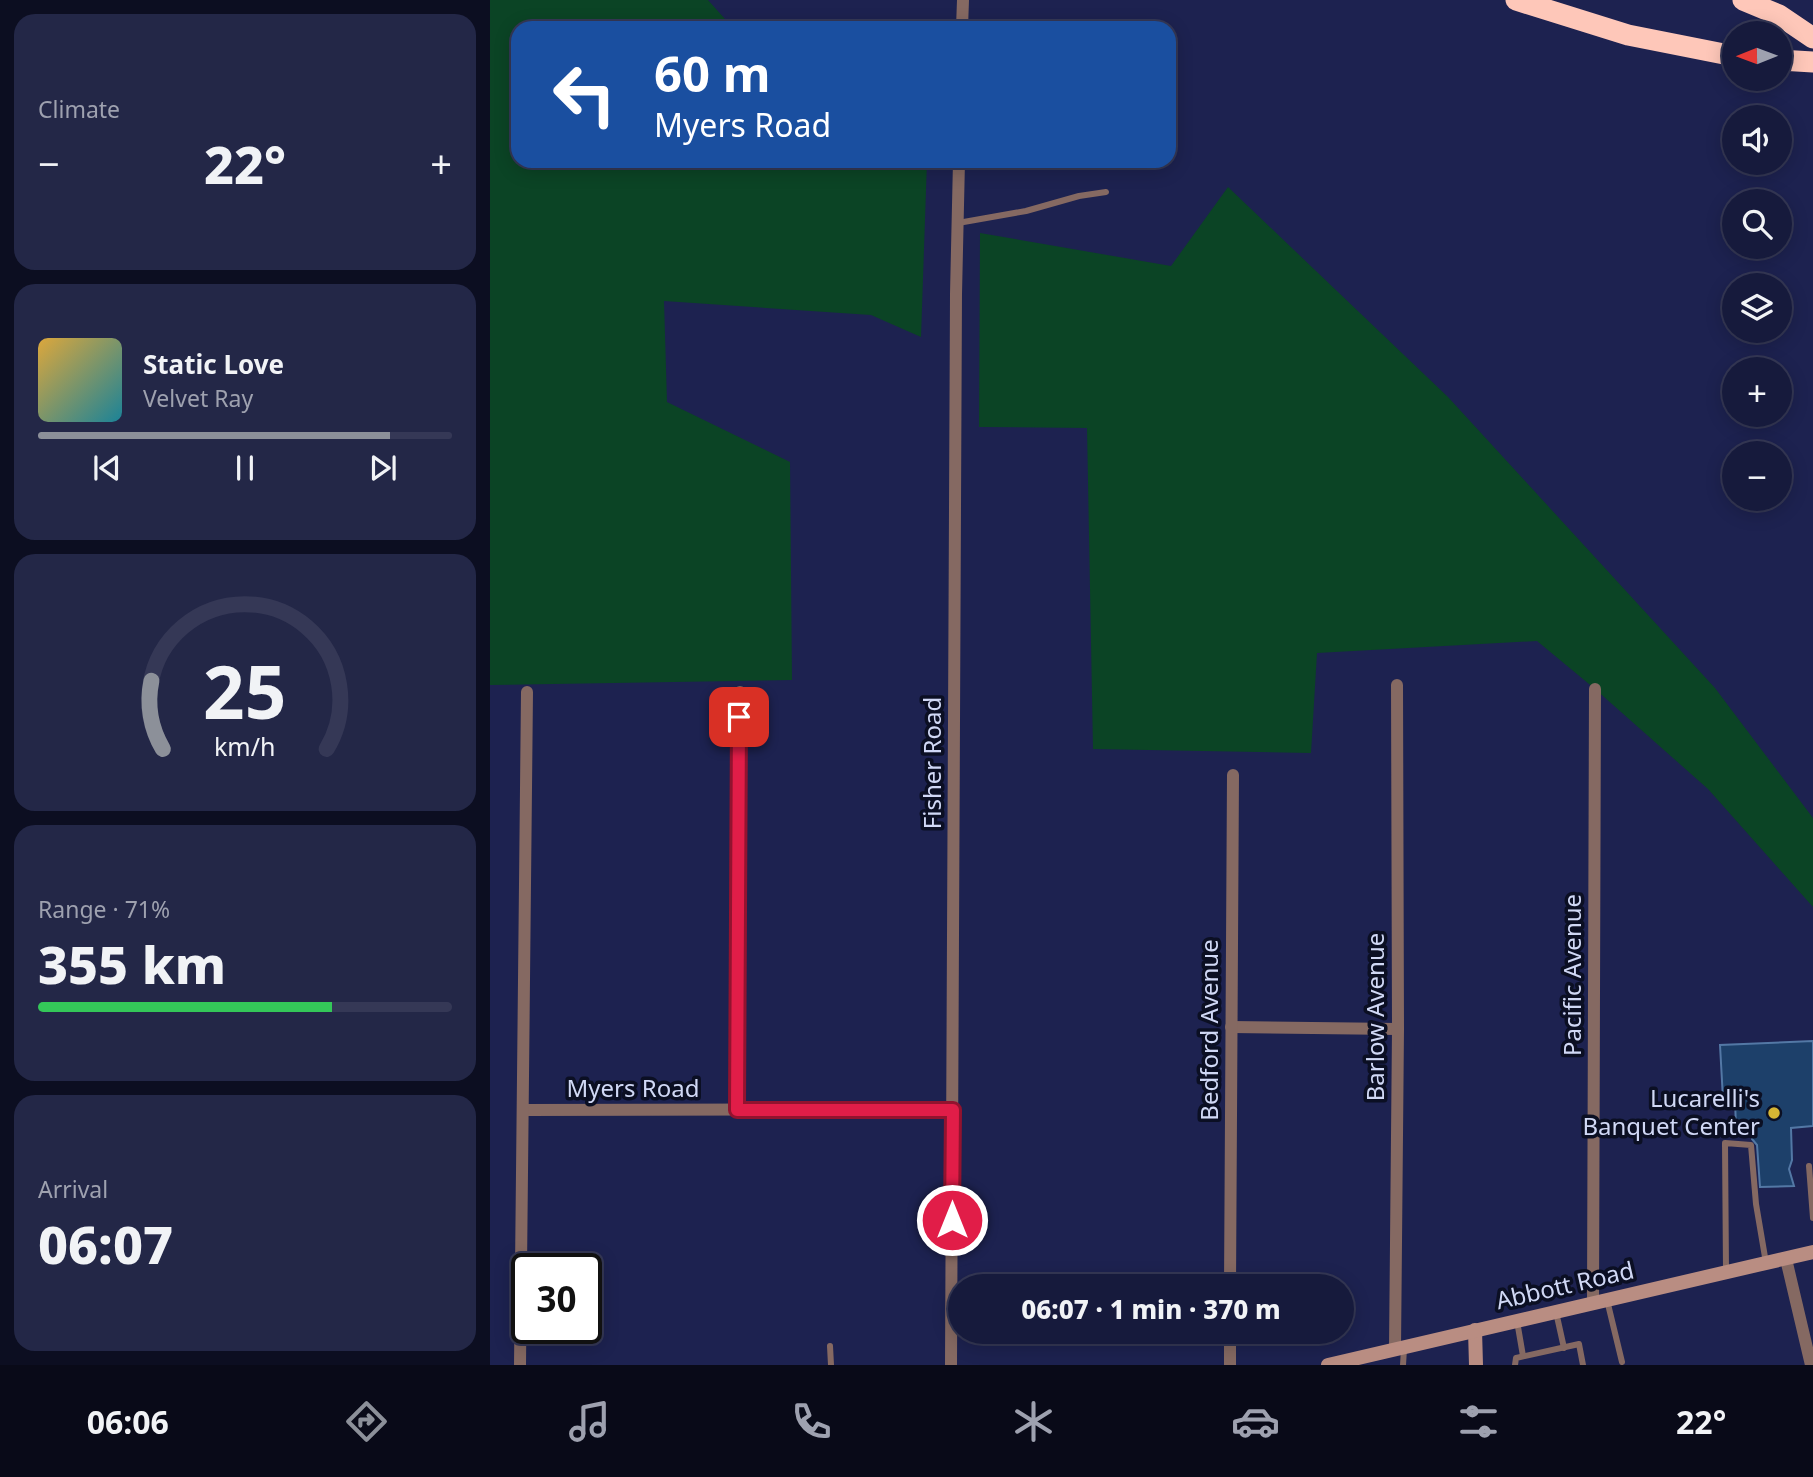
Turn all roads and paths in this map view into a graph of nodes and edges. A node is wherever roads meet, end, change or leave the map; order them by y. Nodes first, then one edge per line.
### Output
1 (962, 0) edge
2 (1516, 0) edge
3 (1743, 0) edge
4 (962, 21) edge
5 (1813, 38) edge
6 (1722, 53) edge
7 (1792, 61) edge
8 (1813, 62) edge
9 (959, 168) edge
10 (1106, 192) dead end
11 (958, 223) junction
12 (1397, 685) dead end
13 (1595, 689) dead end
14 (527, 692) dead end
15 (740, 692) dead end
16 (1233, 775) dead end
17 (1231, 1027) junction
18 (1398, 1029) junction
19 (524, 1110) junction
20 (737, 1110) junction
21 (953, 1110) junction
22 (1810, 1166) dead end
23 (1813, 1218) edge
24 (1813, 1252) edge
25 (1786, 1259) junction
26 (1766, 1263) junction
27 (1727, 1272) junction
28 (1230, 1274) edge
29 (1600, 1302) junction
30 (1556, 1312) junction
31 (1517, 1321) junction
32 (1475, 1330) junction
33 (1809, 1341) edge
34 (1230, 1344) edge
35 (830, 1346) dead end
36 (1400, 1348) junction
37 (1564, 1348) junction
38 (1523, 1356) junction
39 (1363, 1361) edge
40 (1622, 1362) dead end
41 (520, 1365) edge
42 (831, 1365) edge
43 (951, 1365) edge
44 (1230, 1365) edge
45 (1328, 1365) edge
46 (1404, 1365) edge
47 (1476, 1365) edge
48 (1516, 1365) edge
49 (1583, 1365) edge
50 (1811, 1365) edge

1 - 4 street
2 - 6 highway
3 - 5 highway
7 - 8 highway
9 - 11 street, Fisher Road
10 - 11 lane
11 - 21 street, Fisher Road
12 - 18 street, Barlow Avenue
13 - 29 street, Pacific Avenue
14 - 19 street
15 - 20 street
16 - 17 street, Bedford Avenue
17 - 18 street
17 - 28 street, Bedford Avenue
18 - 36 street, Barlow Avenue
19 - 20 street, Myers Road
19 - 41 street
20 - 21 street, Myers Road
21 - 43 street, Fisher Road
22 - 23 lane
24 - 25 street, Abbott Road
25 - 26 street, Abbott Road
25 - 33 street
26 - 27 street, Abbott Road
26 - 27 lane
27 - 29 street, Abbott Road
29 - 30 street, Abbott Road
29 - 40 lane
30 - 31 street, Abbott Road
30 - 37 lane
31 - 32 street, Abbott Road
31 - 38 lane
32 - 36 street, Abbott Road
32 - 47 street
33 - 50 street
34 - 44 street
35 - 42 lane
36 - 39 street, Abbott Road
36 - 46 lane
37 - 38 lane
37 - 49 lane
38 - 48 lane
39 - 45 street, Abbott Road

